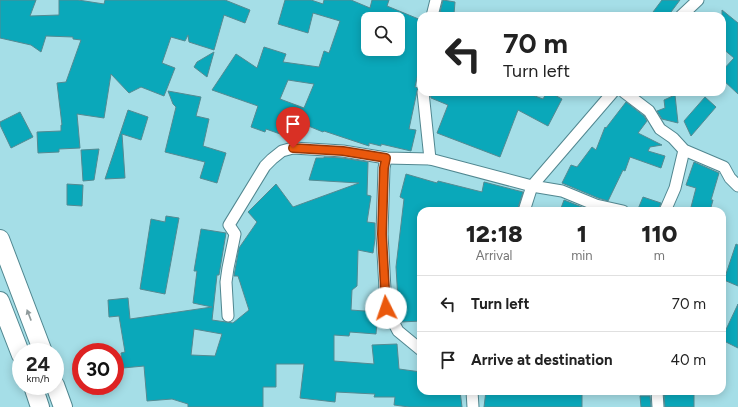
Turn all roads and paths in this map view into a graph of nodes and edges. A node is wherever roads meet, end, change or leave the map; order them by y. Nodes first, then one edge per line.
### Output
1 (436, 0) edge
2 (698, 0) edge
3 (433, 12) edge
4 (685, 12) edge
5 (423, 96) edge
6 (610, 96) edge
7 (629, 96) edge
8 (684, 150) junction
9 (386, 158) junction
10 (430, 159) junction
11 (532, 186) junction
12 (738, 186) edge
13 (525, 207) edge
14 (605, 207) edge
15 (668, 207) edge
16 (0, 239) edge
17 (0, 301) edge
18 (228, 316) dead end
19 (16, 343) edge
20 (40, 343) edge
21 (417, 347) edge
22 (36, 395) edge
23 (59, 395) edge
24 (472, 395) edge
25 (657, 395) edge
26 (40, 407) edge
27 (63, 407) edge
28 (473, 407) edge
29 (658, 407) edge

1 - 3 street
2 - 4 street
5 - 10 street
6 - 11 street
7 - 8 street
8 - 12 street
8 - 15 street
9 - 10 street
9 - 18 street
9 - 21 street
10 - 11 street
11 - 13 street
11 - 14 street
20 -> 16 main road
17 - 19 main road
22 - 26 main road
23 - 27 main road
24 - 28 street
25 - 29 street

